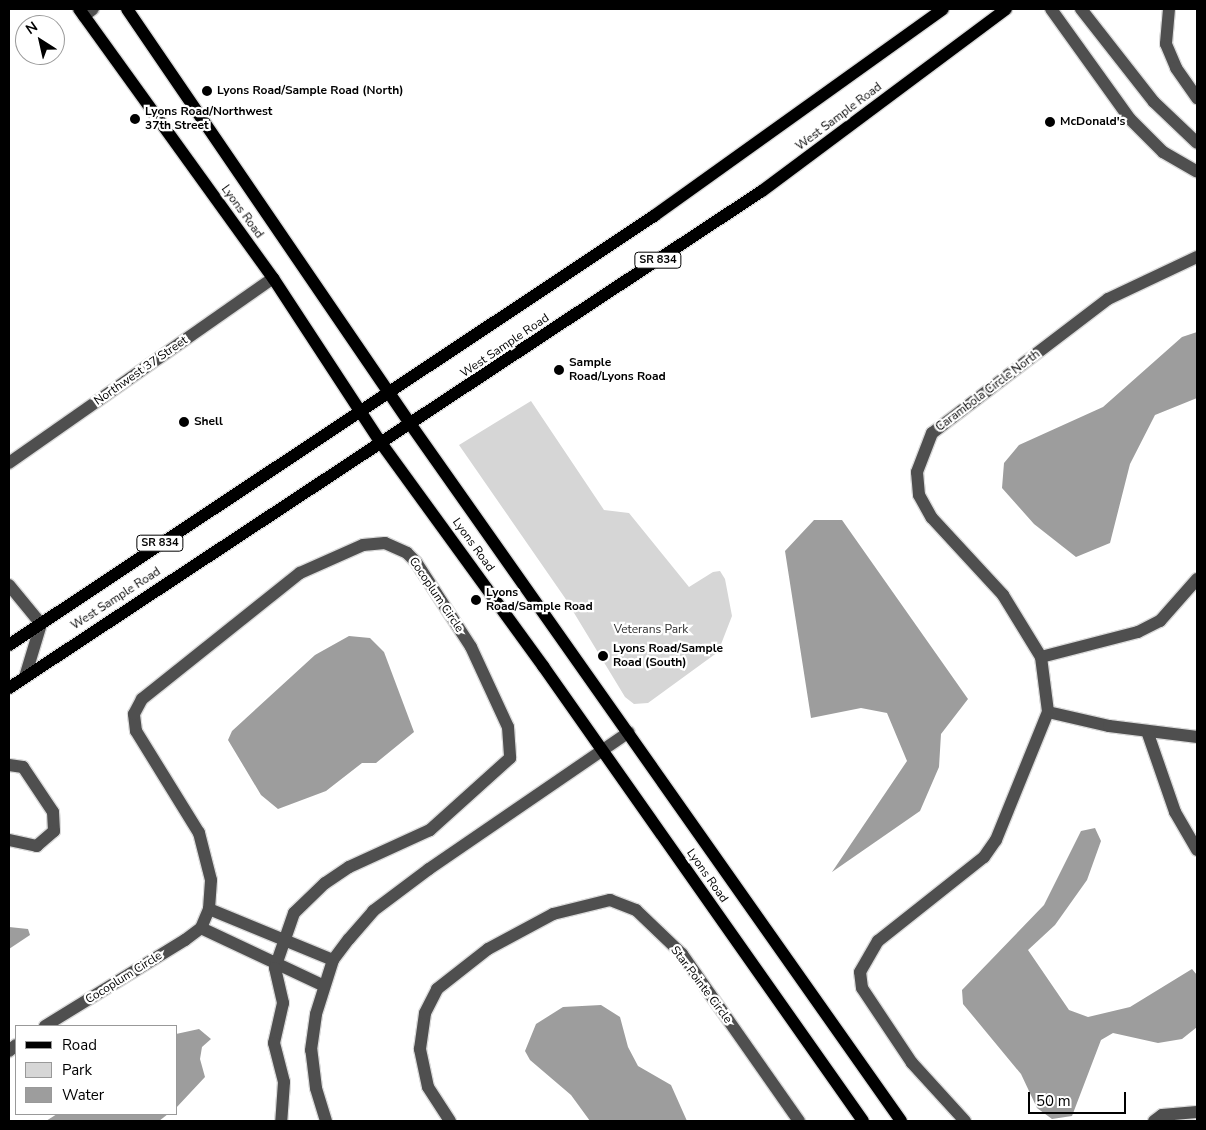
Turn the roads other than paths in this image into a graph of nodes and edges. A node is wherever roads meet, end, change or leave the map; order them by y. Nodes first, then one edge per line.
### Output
1 (127, 9) edge
2 (943, 9) edge
3 (1006, 9) edge
4 (1051, 9) edge
5 (1081, 9) edge
6 (1169, 9) edge
7 (85, 11) edge
8 (1197, 98) edge
9 (1197, 143) edge
10 (1197, 172) edge
11 (1197, 258) edge
12 (273, 278) junction
13 (389, 393) junction
14 (359, 409) junction
15 (411, 425) junction
16 (381, 443) junction
17 (9, 463) edge
18 (1197, 580) edge
19 (9, 585) edge
20 (41, 624) junction
21 (9, 645) edge
22 (1041, 657) junction
23 (25, 677) junction
24 (9, 688) edge
25 (1048, 712) junction
26 (1147, 731) junction
27 (628, 732) junction
28 (1197, 737) edge
29 (602, 750) junction
30 (9, 765) edge
31 (9, 840) edge
32 (1197, 850) edge
33 (209, 909) junction
34 (201, 928) junction
35 (283, 939) junction
36 (333, 960) junction
37 (277, 961) junction
38 (324, 986) junction
39 (47, 1025) edge
40 (1197, 1112) edge
41 (281, 1121) edge
42 (326, 1121) edge
43 (450, 1121) edge
44 (799, 1121) edge
45 (863, 1121) edge
46 (901, 1121) edge
47 (965, 1121) edge
48 (1154, 1121) edge

1 - 13 main road, Lyons Road
2 - 13 main road, West Sample Road / SR 834
3 - 15 main road, West Sample Road / SR 834
4 - 10 street
5 - 9 street
6 - 8 street
7 - 12 main road, Lyons Road
11 - 22 street, Carambola Circle North
12 - 14 main road, Lyons Road
12 - 17 street, Northwest 37 Street
13 - 14 main road, West Sample Road / SR 834
13 - 15 main road, Lyons Road
14 - 16 main road, Lyons Road
14 - 20 main road, West Sample Road / SR 834
15 - 16 main road, West Sample Road / SR 834
15 - 27 main road, Lyons Road
16 - 23 main road, West Sample Road / SR 834
16 - 29 main road, Lyons Road
18 - 22 street
19 - 20 street
20 - 21 main road, West Sample Road / SR 834
20 - 23 street
22 - 25 street, Carambola Circle North
23 - 24 main road, West Sample Road / SR 834
25 - 26 street
25 - 47 street
26 - 28 street
26 - 32 street
27 - 29 street
27 - 46 main road, Lyons Road
29 - 36 street
29 - 45 main road, Lyons Road
30 - 31 street
33 - 34 street, Cocoplum Circle
33 - 35 street
33 - 35 street, Cocoplum Circle
34 - 37 street
34 - 39 street, Cocoplum Circle
35 - 36 street
35 - 37 street, Cocoplum Circle
36 - 38 street
37 - 38 street
37 - 41 street, Cocoplum Circle
38 - 42 street
40 - 48 street
43 - 44 street, Star Pointe Circle

